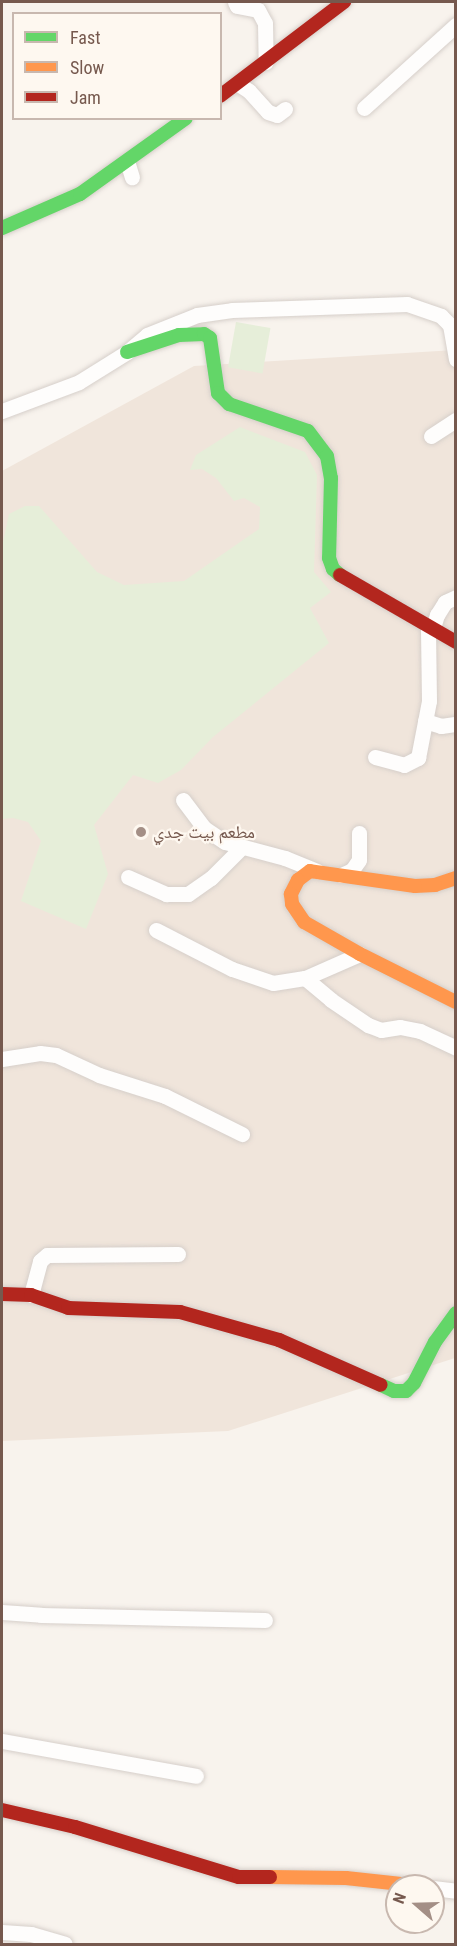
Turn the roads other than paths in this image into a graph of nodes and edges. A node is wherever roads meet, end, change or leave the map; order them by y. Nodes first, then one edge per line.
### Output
1 (235, 2) edge
2 (344, 2) edge
3 (456, 25) edge
4 (266, 62) junction
5 (238, 84) junction
6 (222, 95) edge
7 (364, 108) dead end
8 (285, 109) dead end
9 (183, 120) edge
10 (127, 161) junction
11 (132, 177) dead end
12 (2, 228) edge
13 (127, 352) junction
14 (456, 359) edge
15 (2, 411) edge
16 (456, 420) edge
17 (431, 436) dead end
18 (456, 597) edge
19 (430, 629) junction
20 (456, 642) edge
21 (425, 721) junction
22 (454, 724) edge
23 (375, 757) dead end
24 (183, 800) dead end
25 (359, 833) dead end
26 (241, 848) junction
27 (318, 871) junction
28 (341, 875) junction
29 (128, 877) dead end
30 (456, 878) edge
31 (156, 930) dead end
32 (360, 954) junction
33 (305, 978) junction
34 (456, 1002) edge
35 (456, 1048) edge
36 (2, 1059) edge
37 (242, 1134) dead end
38 (178, 1254) dead end
39 (2, 1294) edge
40 (31, 1295) junction
41 (456, 1313) edge
42 (2, 1612) edge
43 (265, 1620) dead end
44 (2, 1741) edge
45 (196, 1776) dead end
46 (2, 1810) edge
47 (385, 1882) edge
48 (2, 1932) edge
49 (65, 1944) edge

1 - 4 street
2 - 4 street
3 - 7 street
4 - 5 street
5 - 6 street
5 - 8 street
9 - 10 street
10 - 11 street
10 - 12 street
13 - 14 street
13 - 15 street
13 - 19 street
16 - 17 street
18 - 19 street
19 - 20 street
19 - 21 street
21 - 22 street
21 - 23 street
24 - 26 street
25 - 28 street
26 - 27 street
26 - 29 street
27 - 28 street
27 - 32 street
28 - 30 street
31 - 33 street
32 - 33 street
32 - 34 street
33 - 35 street
36 - 37 street
38 - 40 street
39 - 40 street
40 - 41 street
42 - 43 street
44 - 45 street
46 - 47 street
48 - 49 street

